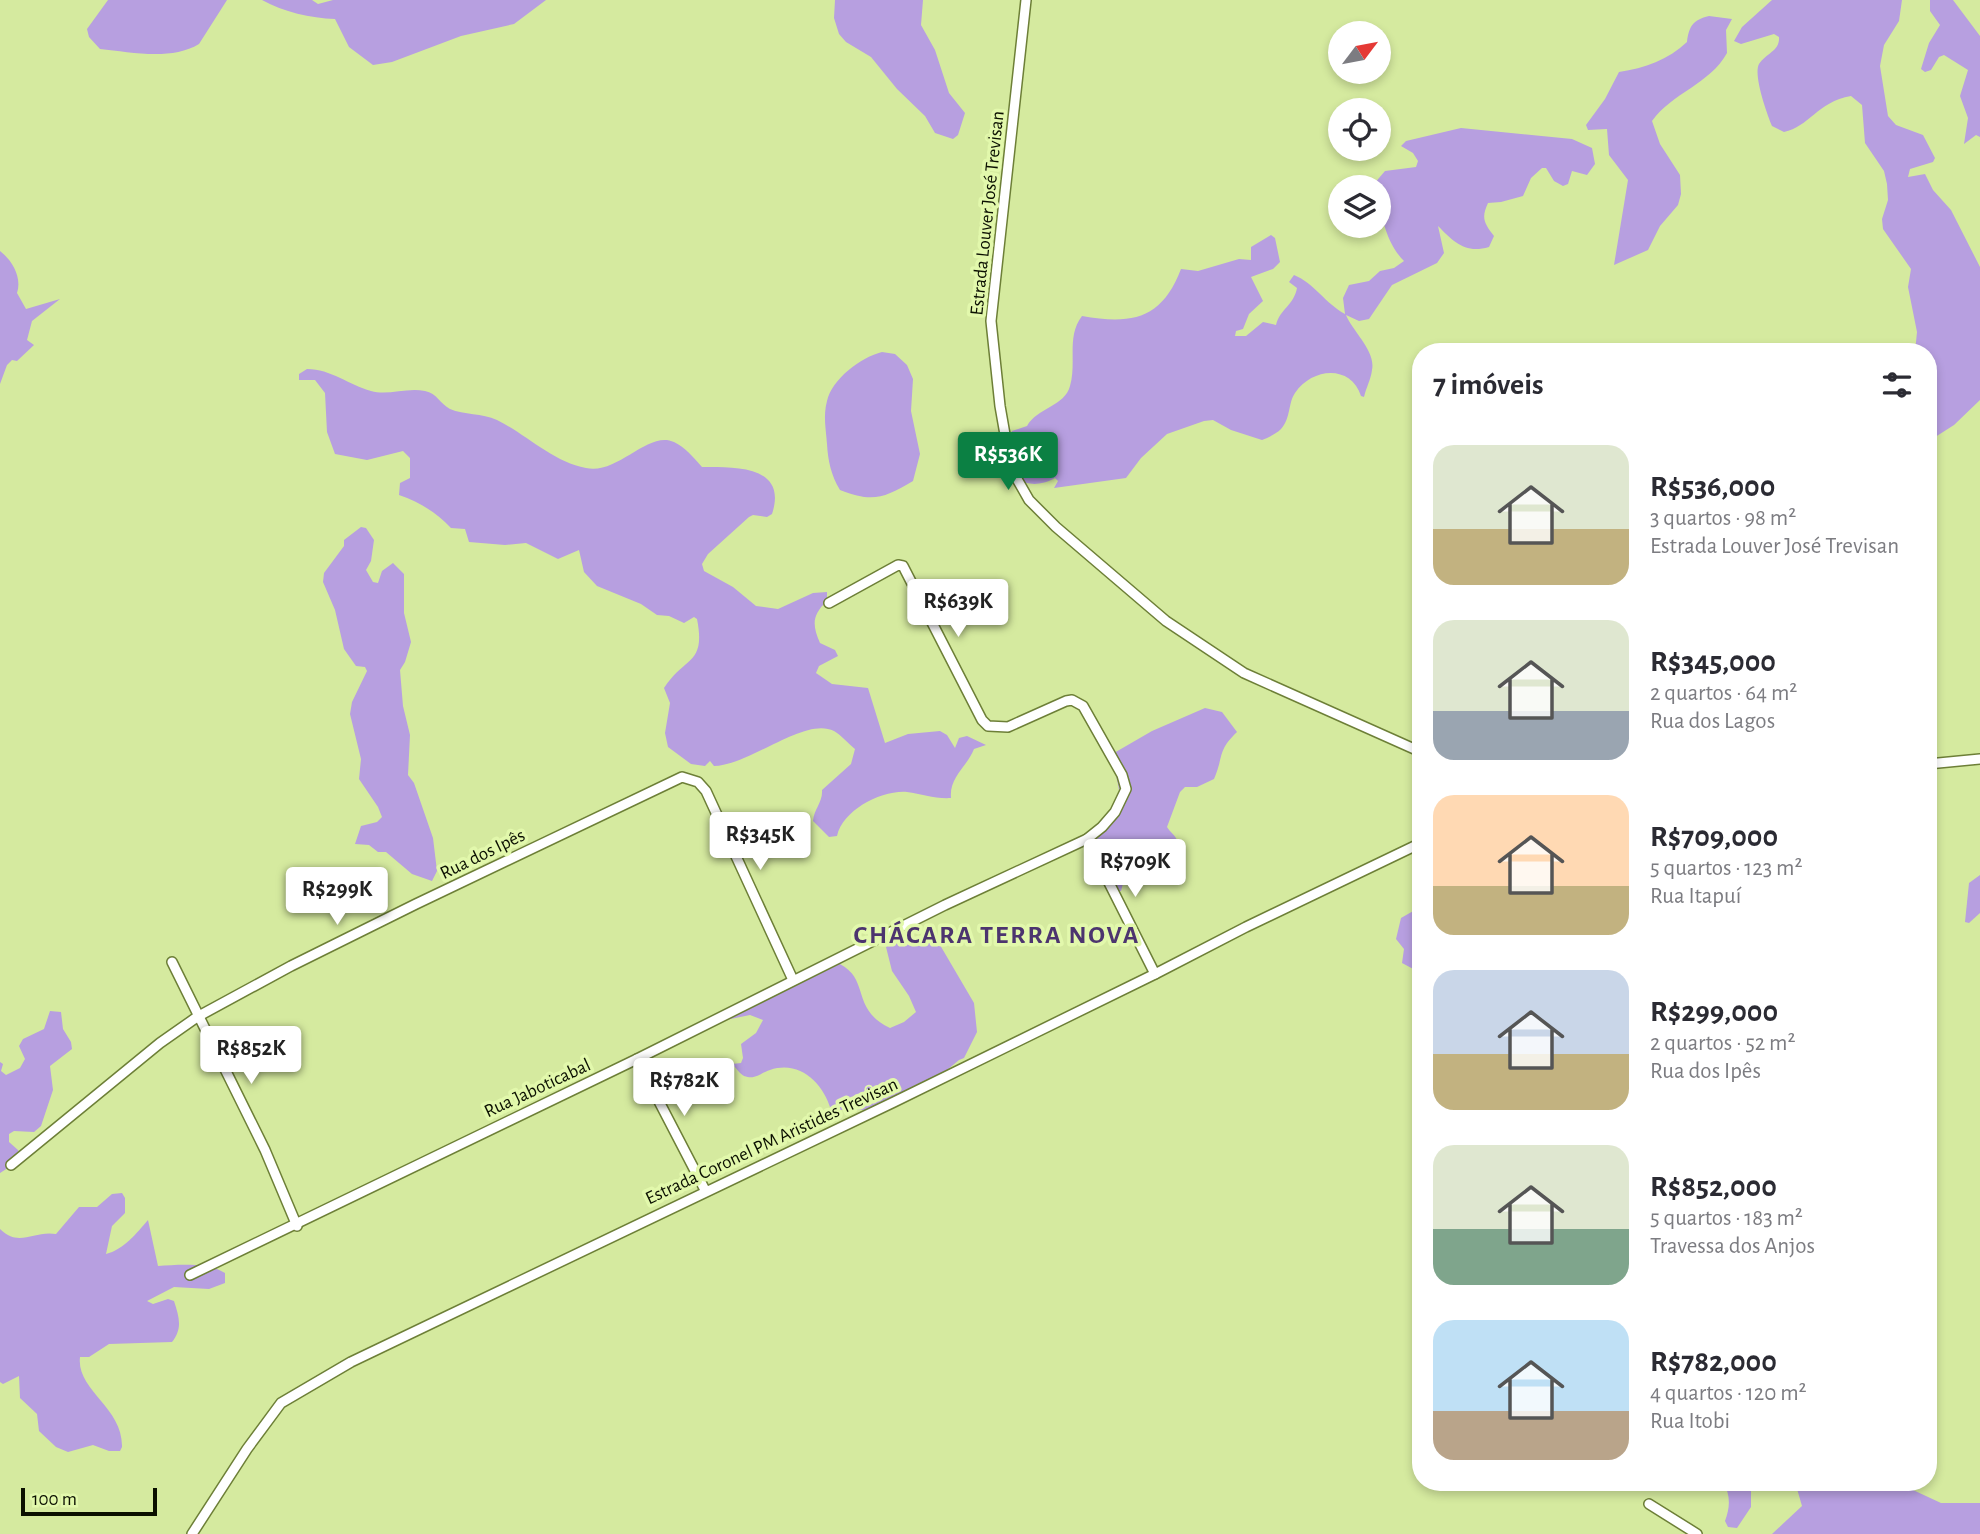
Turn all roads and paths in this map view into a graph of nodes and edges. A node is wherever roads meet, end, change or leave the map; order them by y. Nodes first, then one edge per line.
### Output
1 (1026, 0) edge
2 (829, 603) dead end
3 (1412, 748) edge
4 (1980, 760) edge
5 (1937, 763) edge
6 (1087, 839) junction
7 (1412, 847) edge
8 (172, 962) dead end
9 (1156, 974) junction
10 (793, 980) junction
11 (197, 1017) junction
12 (637, 1059) junction
13 (11, 1165) dead end
14 (705, 1191) junction
15 (297, 1226) junction
16 (190, 1275) dead end
17 (1649, 1504) dead end
18 (192, 1534) edge
19 (1698, 1534) edge

1 - 3 street, Estrada Louver José Trevisan
2 - 6 street, Rua Jaboticabal
4 - 5 street
6 - 9 street
6 - 10 street, Rua Jaboticabal
7 - 9 street, Estrada Coronel PM Aristides Trevisan
8 - 11 street
9 - 14 street, Estrada Coronel PM Aristides Trevisan
10 - 11 street, Rua dos Ipês
10 - 12 street, Rua Jaboticabal
11 - 13 street, Rua dos Ipês
11 - 15 street
12 - 14 street
12 - 15 street, Rua Jaboticabal
14 - 18 street, Estrada Coronel PM Aristides Trevisan
15 - 16 street, Rua Jaboticabal
17 - 19 street

